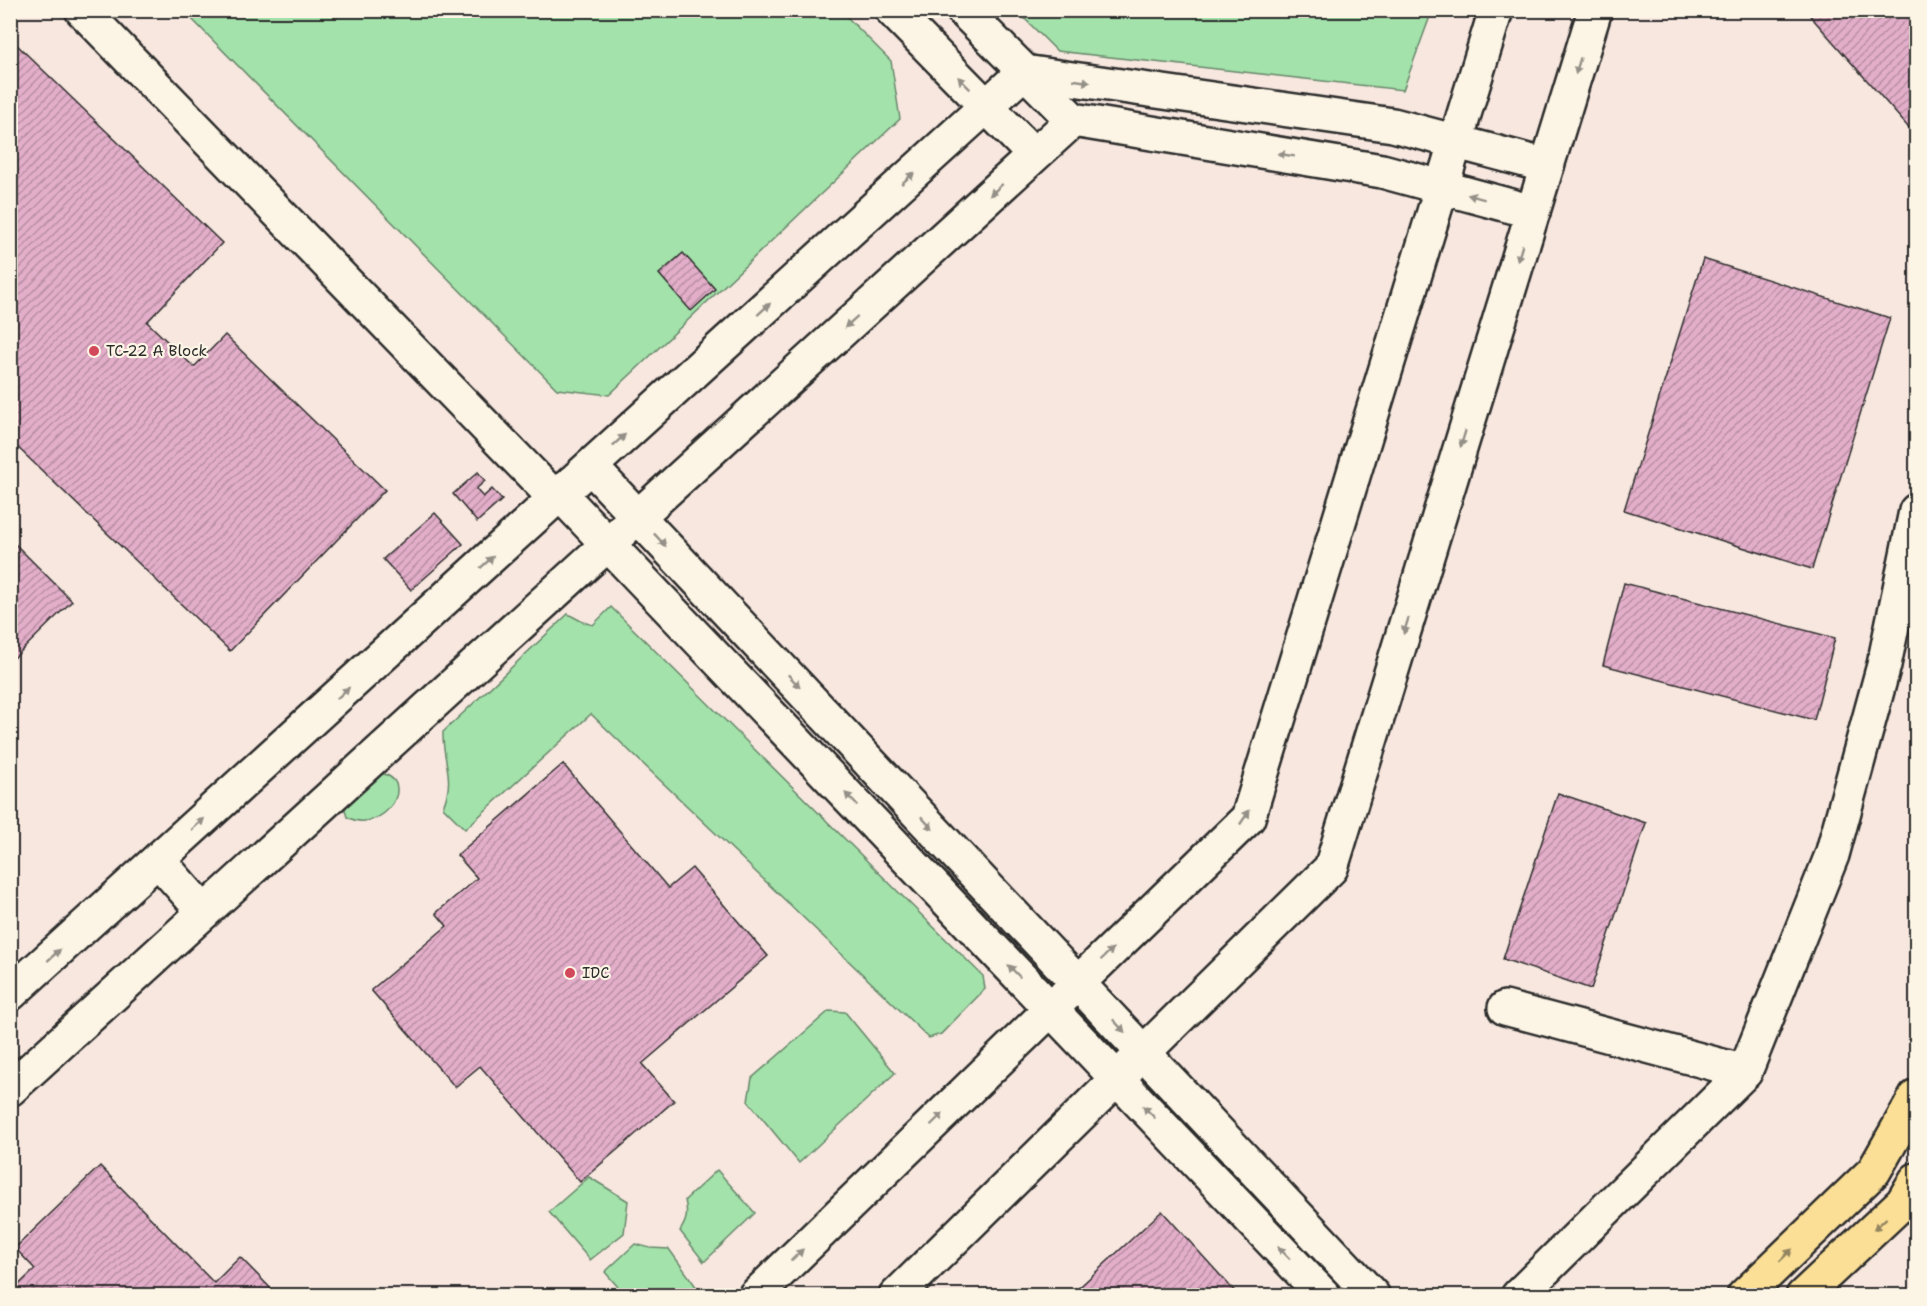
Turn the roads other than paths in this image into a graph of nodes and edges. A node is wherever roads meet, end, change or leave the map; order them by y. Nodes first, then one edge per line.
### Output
1 (82, 10) edge
2 (892, 10) edge
3 (963, 10) edge
4 (1496, 10) edge
5 (1595, 10) edge
6 (1024, 72) junction
7 (987, 106) junction
8 (1073, 120) junction
9 (1456, 142) junction
10 (1034, 155) junction
11 (1547, 166) junction
12 (1442, 188) junction
13 (1533, 212) junction
14 (591, 467) junction
15 (559, 497) junction
16 (1917, 511) edge
17 (638, 517) junction
18 (608, 544) junction
19 (158, 860) junction
20 (204, 912) junction
21 (1078, 983) junction
22 (10, 994) edge
23 (1505, 1008) dead end
24 (1051, 1009) junction
25 (1143, 1052) junction
26 (1745, 1072) junction
27 (1117, 1078) junction
28 (10, 1089) edge
29 (1917, 1097) edge
30 (1917, 1180) edge
31 (754, 1296) edge
32 (896, 1296) edge
33 (1324, 1296) edge
34 (1373, 1296) edge
35 (1518, 1296) edge
36 (1744, 1296) edge
37 (1803, 1296) edge

1 - 15 lane
7 -> 2 lane
3 - 6 lane
4 - 9 lane
5 -> 11 lane
6 - 7 lane
6 - 8 lane
6 -> 9 lane
7 - 10 lane
14 -> 7 lane
8 - 10 lane
12 -> 8 lane
9 - 11 lane
9 - 12 lane
10 -> 17 lane
11 - 13 lane
13 -> 12 lane
21 -> 12 lane
13 -> 25 lane
14 - 15 lane
14 - 17 lane
15 - 18 lane
19 -> 15 lane
16 - 26 lane
17 - 18 lane
17 -> 21 lane
18 - 20 lane
24 -> 18 lane
19 - 20 lane
22 -> 19 lane
20 - 28 lane
21 - 24 lane
21 -> 25 lane
23 - 26 lane
24 - 27 lane
31 -> 24 lane
25 - 27 lane
25 - 34 lane
26 - 35 lane
27 - 32 lane
33 -> 27 lane
36 -> 29 main road
30 -> 37 main road

